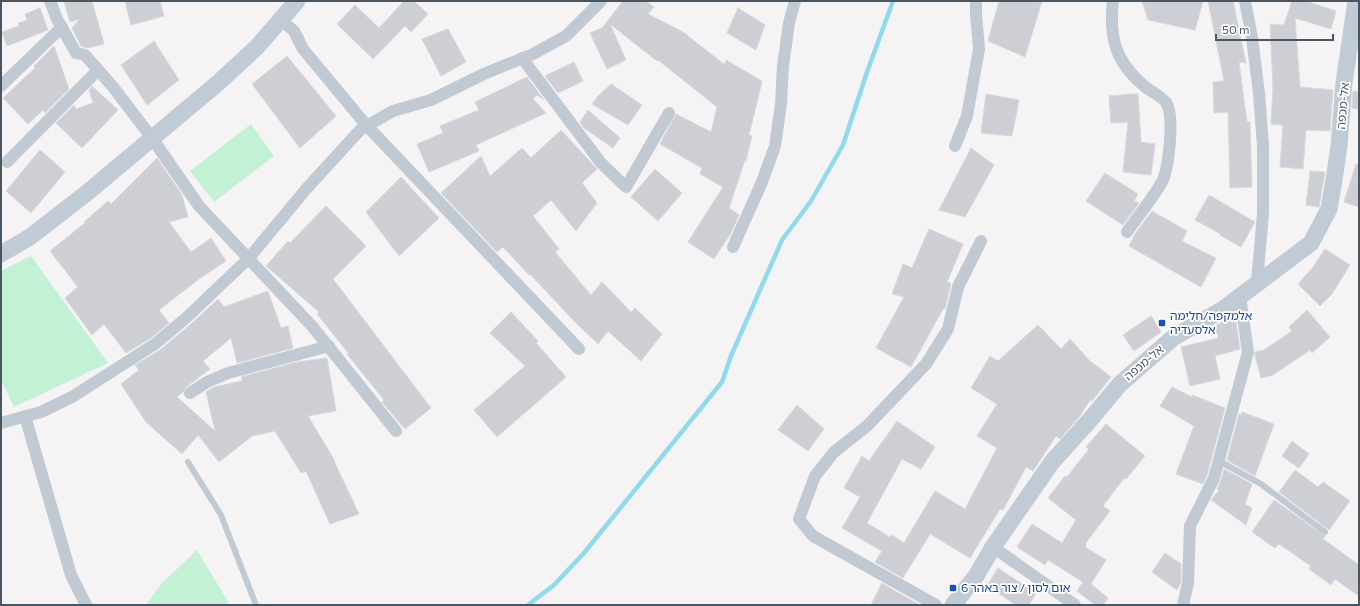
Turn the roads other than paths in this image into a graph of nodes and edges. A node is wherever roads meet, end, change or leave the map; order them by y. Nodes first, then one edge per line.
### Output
1 (50, 1) edge
2 (297, 1) edge
3 (601, 1) edge
4 (796, 1) edge
5 (976, 1) edge
6 (1113, 1) edge
7 (1245, 1) edge
8 (1356, 1) edge
9 (281, 20) junction
10 (62, 27) junction
11 (522, 58) junction
12 (98, 70) junction
13 (1, 86) edge
14 (668, 113) dead end
15 (367, 126) junction
16 (152, 138) junction
17 (955, 146) dead end
18 (8, 162) dead end
19 (1127, 232) dead end
20 (981, 241) dead end
21 (734, 247) dead end
22 (1, 254) edge
23 (248, 259) junction
24 (1257, 283) junction
25 (1240, 296) junction
26 (329, 346) junction
27 (579, 349) dead end
28 (190, 393) dead end
29 (25, 416) junction
30 (1, 423) edge
31 (396, 431) dead end
32 (1219, 461) junction
33 (188, 462) dead end
34 (1325, 532) dead end
35 (993, 547) junction
36 (86, 605) edge
37 (256, 605) edge
38 (936, 605) edge
39 (953, 605) edge
40 (1075, 605) edge
41 (1183, 605) edge

1 - 10 street
2 - 9 street
3 - 11 street
4 - 21 street
5 - 17 street
6 - 19 street
7 - 24 street
8 - 24 street, אל-מכפה
9 - 15 street
9 - 16 street
10 - 12 street
10 - 13 street
11 - 14 street
11 - 15 street
12 - 16 street
12 - 18 street
15 - 23 street
15 - 27 street
16 - 22 street
16 - 23 street
20 - 38 street
23 - 26 street
23 - 29 street
24 - 25 street, אל-מכפה
25 - 32 street
25 - 35 street, אל-מכפה
26 - 28 street
26 - 31 street
29 - 30 street
29 - 36 street
32 - 34 lane
32 - 41 street
33 - 37 lane
35 - 39 street, אל-מכפה
35 - 40 street

